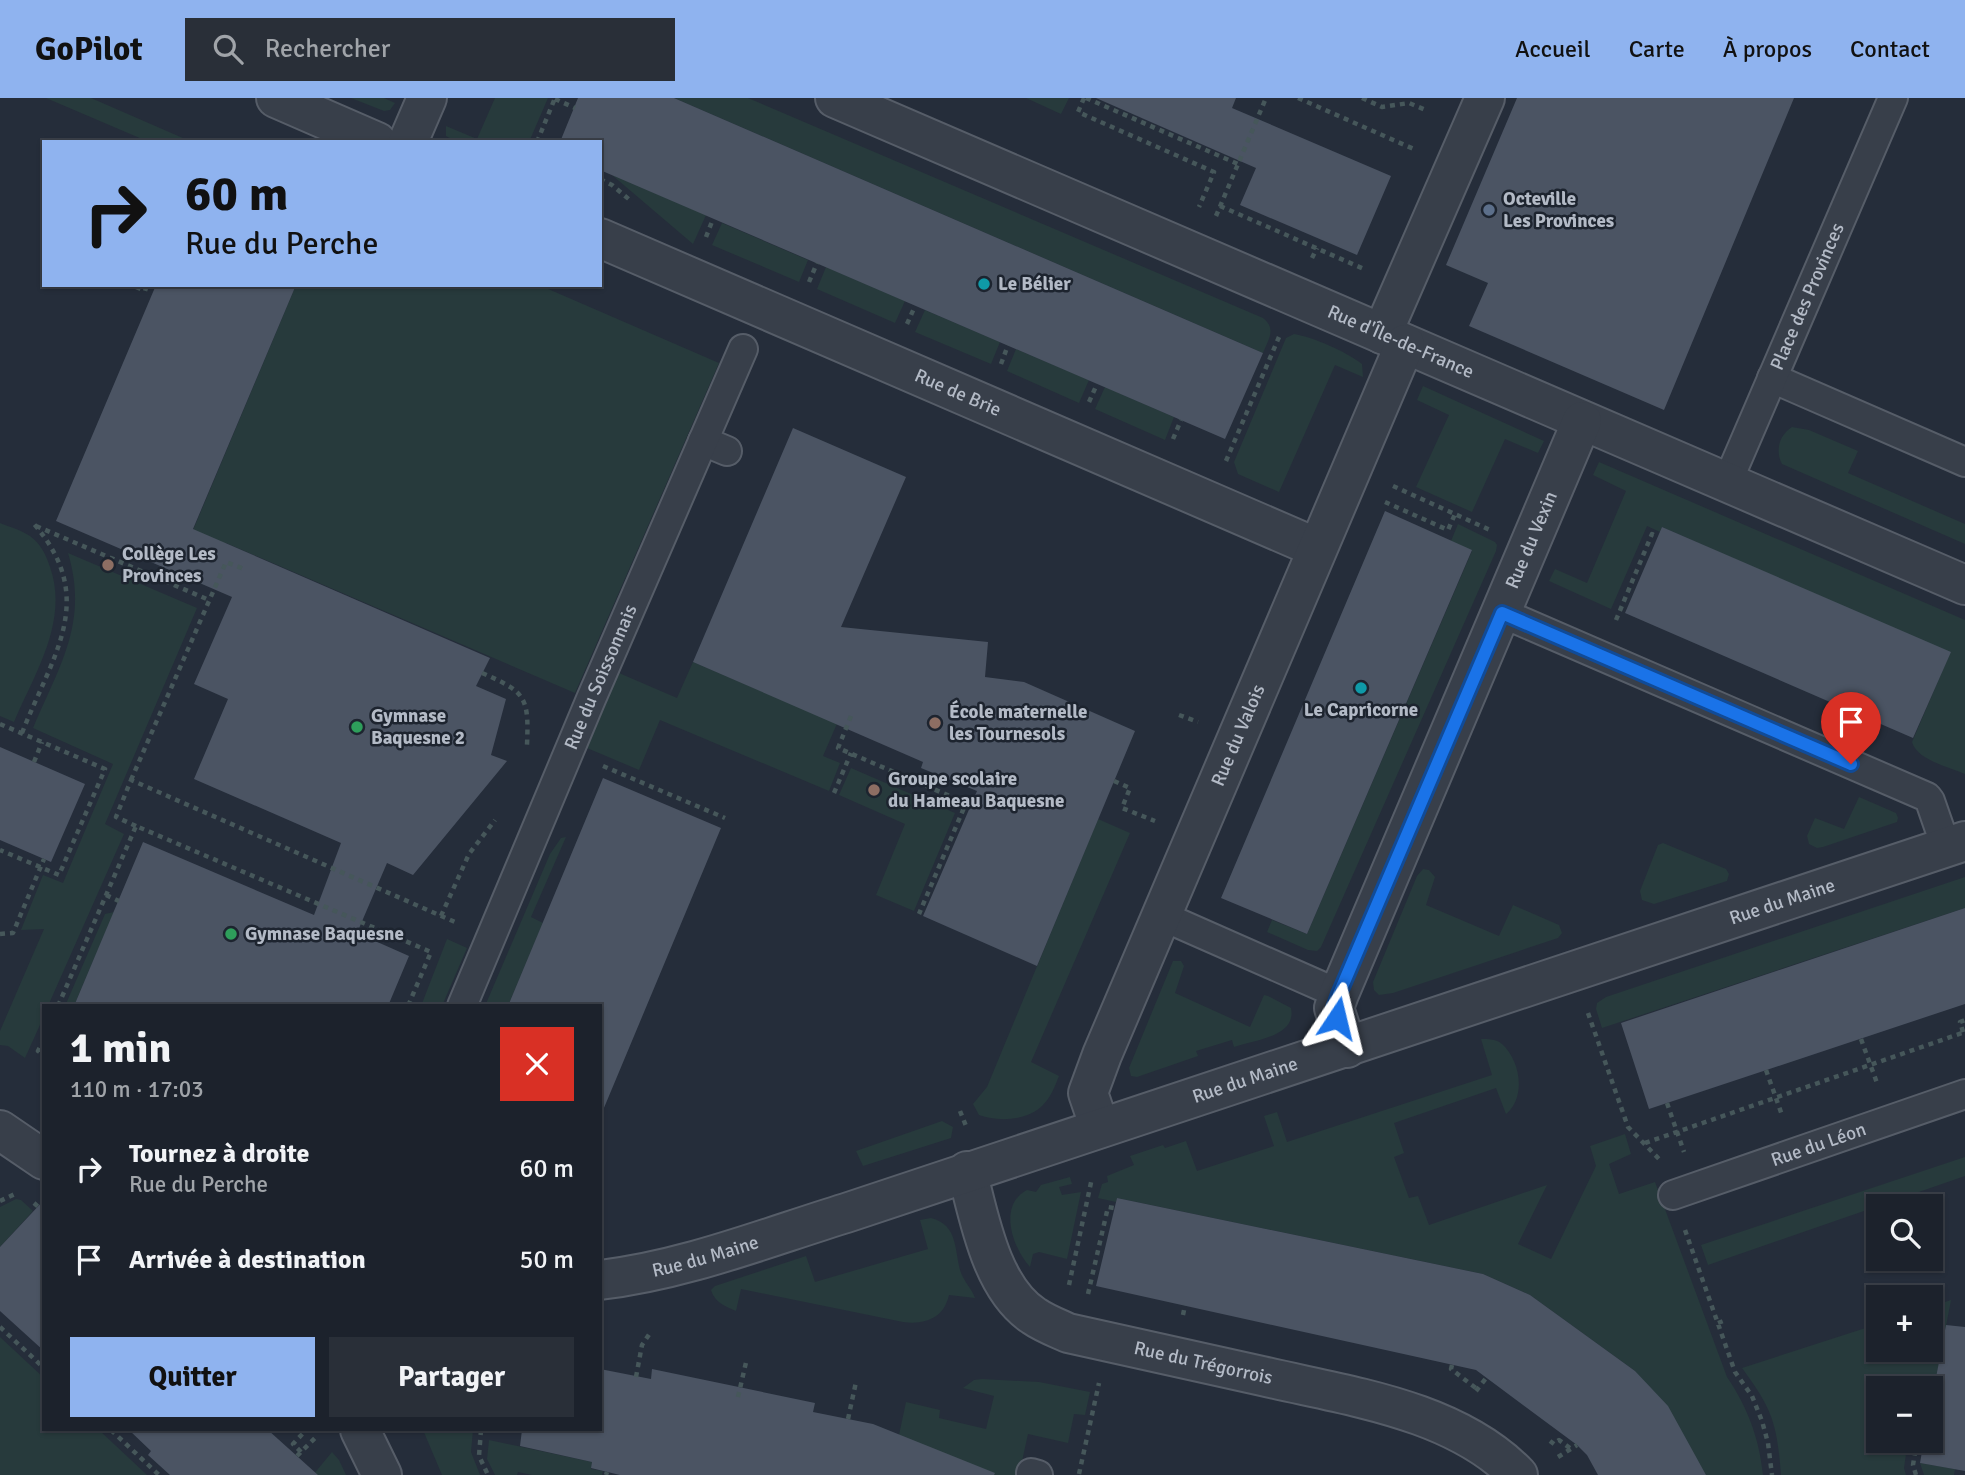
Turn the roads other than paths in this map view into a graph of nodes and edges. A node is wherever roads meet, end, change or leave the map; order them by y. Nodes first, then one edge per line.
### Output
1 (276, 98) edge
2 (427, 98) edge
3 (835, 98) edge
4 (1485, 98) edge
5 (1894, 98) edge
6 (372, 140) edge
7 (409, 140) edge
8 (602, 239) edge
9 (1393, 339) junction
10 (743, 349) dead end
11 (1772, 378) junction
12 (1583, 421) junction
13 (1965, 462) edge
14 (1727, 483) junction
15 (1317, 548) junction
16 (1965, 585) edge
17 (1502, 613) junction
18 (1956, 844) edge
19 (1162, 916) junction
20 (1339, 994) junction
21 (463, 1004) edge
22 (1347, 1048) junction
23 (1965, 1094) edge
24 (1100, 1128) junction
25 (0, 1130) edge
26 (967, 1171) junction
27 (34, 1175) edge
28 (1685, 1191) road end
29 (602, 1280) edge
30 (360, 1431) edge
31 (382, 1475) edge
32 (1518, 1475) edge

1 - 6 street
2 - 7 street
3 - 9 street, Rue d'Île-de-France
4 - 9 street, Rue du Valois
5 - 11 lane, Place des Provinces
8 - 15 street, Rue de Brie
9 - 12 street, Rue d'Île-de-France
9 - 15 street, Rue du Valois
10 - 21 lane, Rue du Soissonnais
11 - 13 lane, Place des Provinces
11 - 14 lane
12 - 14 street, Rue d'Île-de-France
12 - 17 street, Rue du Vexin
14 - 16 street, Rue d'Île-de-France
15 - 19 street, Rue du Valois
17 - 18 lane
17 - 20 street, Rue du Vexin
18 - 22 street, Rue du Maine
19 - 20 lane
19 - 24 street, Rue du Valois
20 - 22 street, Rue du Vexin
22 - 24 street, Rue du Maine
23 - 28 lane, Rue du Léon
24 - 26 street, Rue du Maine
25 - 27 street
26 - 29 street, Rue du Maine
26 - 32 street, Rue du Trégorrois
30 - 31 street

